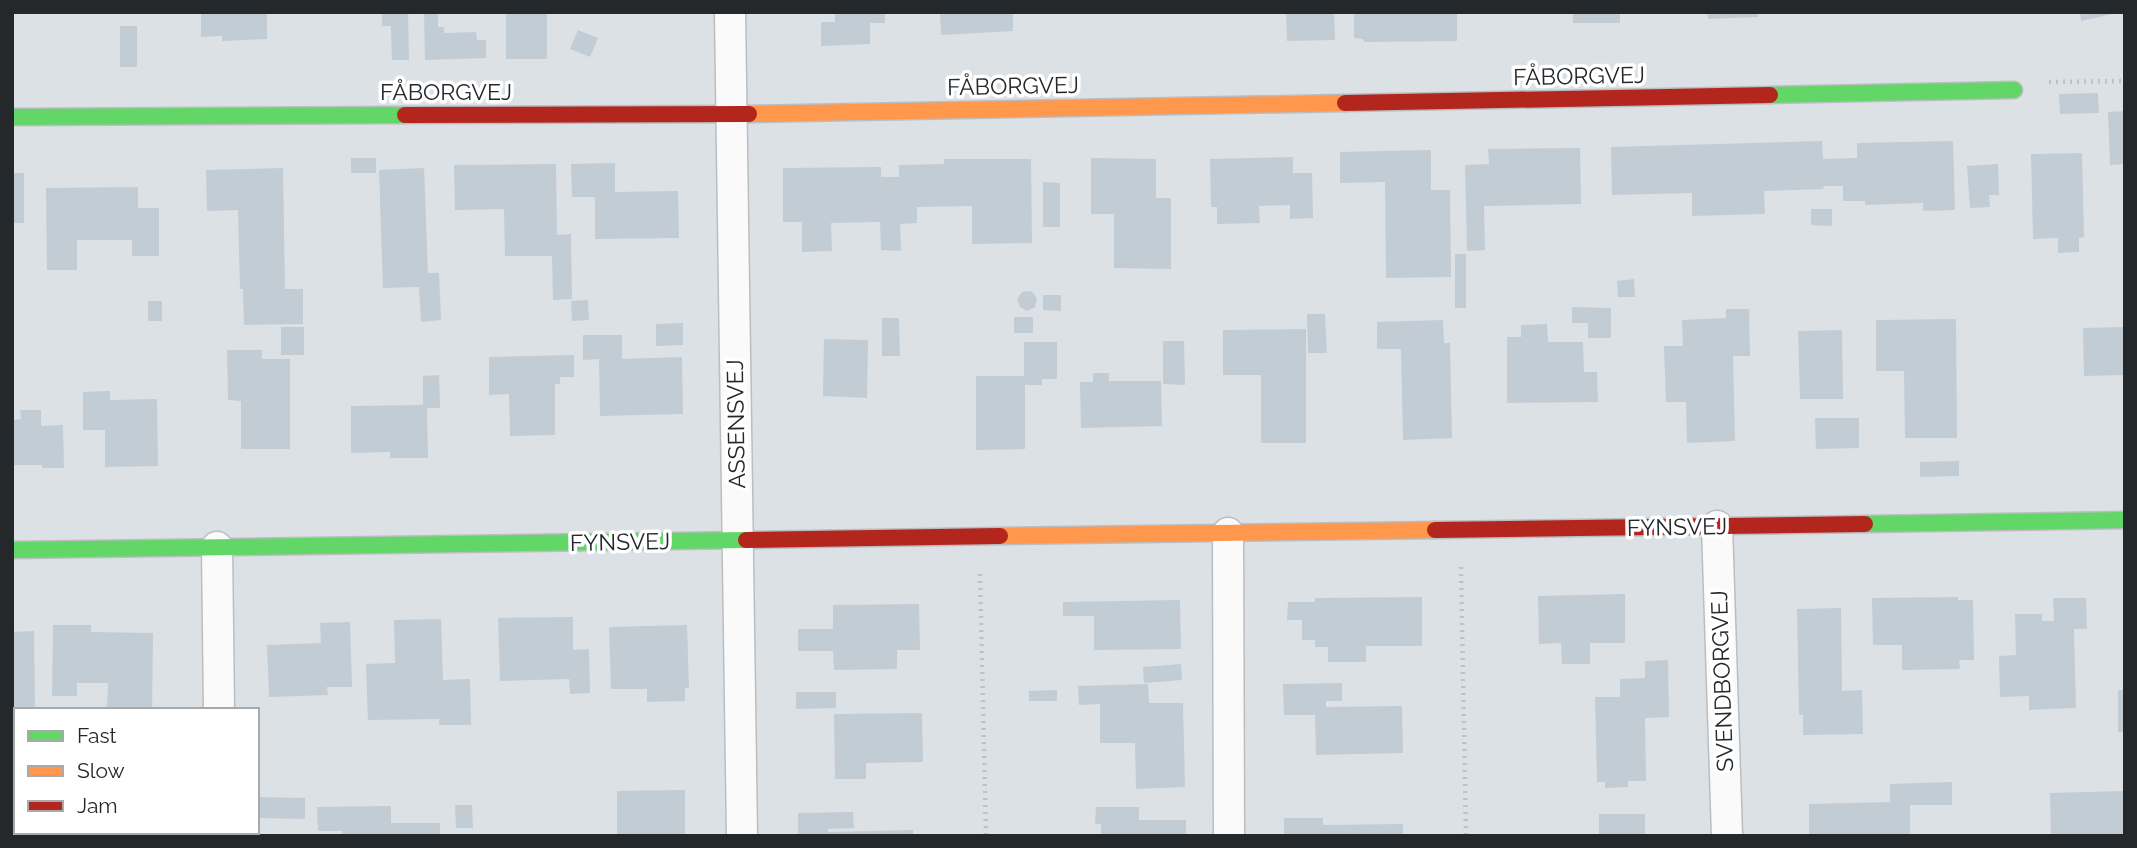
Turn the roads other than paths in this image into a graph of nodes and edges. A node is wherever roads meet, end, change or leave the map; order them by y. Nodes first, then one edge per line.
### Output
1 (730, 12) edge
2 (2014, 90) road end
3 (732, 114) junction
4 (12, 117) edge
5 (2125, 520) edge
6 (1717, 526) junction
7 (1228, 533) junction
8 (738, 540) junction
9 (216, 547) junction
10 (12, 550) edge
11 (219, 708) edge
12 (742, 836) edge
13 (1229, 836) edge
14 (1727, 836) edge

1 - 3 street, ASSENSVEJ
2 - 3 street, FÅBORGVEJ
3 - 4 street, FÅBORGVEJ
3 - 8 street, ASSENSVEJ
5 - 6 street, FYNSVEJ
6 - 7 street, FYNSVEJ
6 - 14 street, SVENDBORGVEJ
7 - 8 street, FYNSVEJ
7 - 13 street
8 - 9 street, FYNSVEJ
8 - 12 street, ASSENSVEJ
9 - 10 street, FYNSVEJ
9 - 11 street

